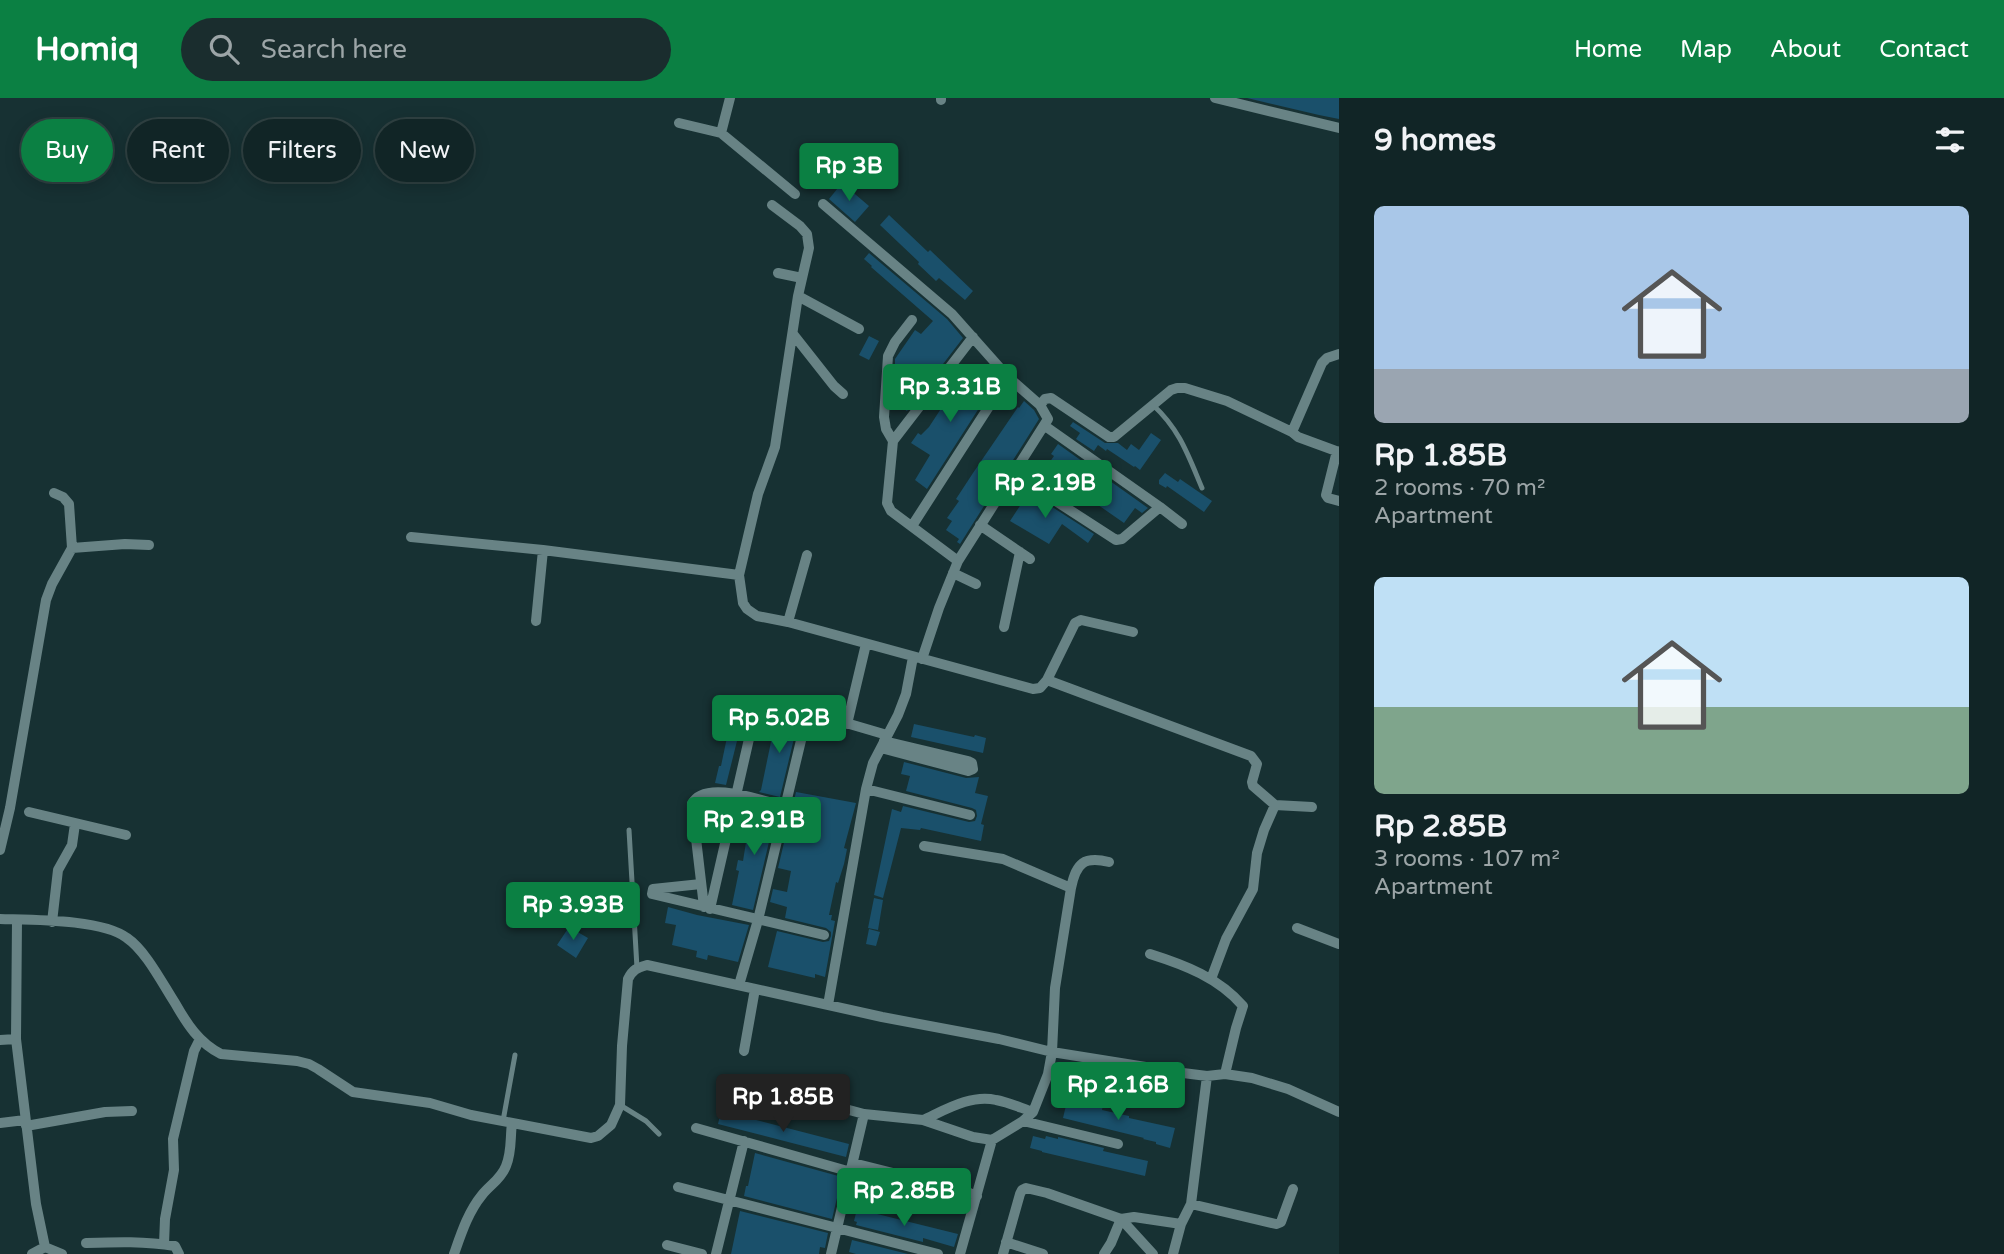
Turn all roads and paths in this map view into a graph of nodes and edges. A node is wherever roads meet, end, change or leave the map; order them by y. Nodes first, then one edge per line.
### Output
1 (730, 98) edge
2 (1215, 98) edge
3 (679, 123) dead end
4 (1339, 128) edge
5 (721, 133) junction
6 (795, 194) dead end
7 (823, 204) dead end
8 (772, 205) dead end
9 (778, 273) dead end
10 (802, 278) junction
11 (798, 296) junction
12 (912, 320) dead end
13 (859, 329) dead end
14 (793, 334) junction
15 (973, 337) junction
16 (1339, 354) edge
17 (1008, 377) junction
18 (843, 394) dead end
19 (1040, 405) junction
20 (1153, 405) junction
21 (1045, 426) junction
22 (1292, 432) junction
23 (893, 441) junction
24 (1338, 452) edge
25 (1014, 474) junction
26 (1202, 488) dead end
27 (54, 493) dead end
28 (1339, 501) edge
29 (1160, 507) junction
30 (1182, 524) dead end
31 (980, 525) junction
32 (912, 526) junction
33 (411, 537) dead end
34 (149, 545) dead end
35 (72, 548) junction
36 (543, 550) junction
37 (1020, 552) junction
38 (807, 555) dead end
39 (1030, 559) dead end
40 (958, 561) junction
41 (953, 573) junction
42 (739, 575) junction
43 (976, 584) dead end
44 (536, 621) dead end
45 (788, 622) junction
46 (1004, 627) dead end
47 (1133, 632) dead end
48 (866, 644) junction
49 (918, 658) junction
50 (1047, 680) junction
51 (757, 704) dead end
52 (795, 708) dead end
53 (847, 724) junction
54 (803, 732) dead end
55 (884, 741) junction
56 (866, 789) junction
57 (736, 795) junction
58 (1275, 805) junction
59 (783, 806) junction
60 (1312, 807) dead end
61 (29, 812) dead end
62 (970, 815) dead end
63 (75, 824) junction
64 (629, 830) dead end
65 (127, 835) dead end
66 (1, 844) edge
67 (924, 846) dead end
68 (1109, 862) dead end
69 (701, 884) junction
70 (1071, 888) junction
71 (707, 908) junction
72 (0, 919) edge
73 (17, 920) junction
74 (758, 920) junction
75 (52, 922) junction
76 (1297, 928) dead end
77 (824, 935) dead end
78 (1339, 944) edge
79 (1150, 954) dead end
80 (637, 968) junction
81 (1211, 979) junction
82 (739, 985) junction
83 (755, 989) junction
84 (828, 1005) junction
85 (16, 1039) junction
86 (200, 1039) junction
87 (0, 1040) edge
88 (744, 1051) dead end
89 (1052, 1052) junction
90 (515, 1055) dead end
91 (1225, 1074) junction
92 (1207, 1076) junction
93 (797, 1096) dead end
94 (620, 1105) junction
95 (132, 1111) dead end
96 (1033, 1112) junction
97 (1339, 1112) edge
98 (864, 1114) junction
99 (923, 1120) junction
100 (1023, 1121) junction
101 (0, 1123) edge
102 (25, 1123) junction
103 (507, 1123) junction
104 (696, 1128) dead end
105 (659, 1134) dead end
106 (992, 1140) junction
107 (744, 1141) junction
108 (1118, 1144) dead end
109 (852, 1168) junction
110 (678, 1187) dead end
111 (1293, 1189) dead end
112 (977, 1196) junction
113 (730, 1200) junction
114 (1191, 1204) junction
115 (1121, 1219) junction
116 (1181, 1224) junction
117 (836, 1228) junction
118 (1006, 1242) junction
119 (86, 1243) dead end
120 (164, 1244) junction
121 (667, 1245) dead end
122 (45, 1247) junction
123 (32, 1254) edge
124 (62, 1254) edge
125 (179, 1254) edge
126 (454, 1254) edge
127 (702, 1254) edge
128 (716, 1254) edge
129 (831, 1254) edge
130 (939, 1254) edge
131 (960, 1254) edge
132 (1003, 1254) edge
133 (1043, 1254) edge
134 (1104, 1254) edge
135 (1153, 1254) edge
136 (1173, 1254) edge

1 - 5 street
2 - 4 street
3 - 5 street
5 - 6 street
7 - 15 street
8 - 10 street
9 - 10 street
10 - 11 street
11 - 13 street
11 - 14 street
12 - 23 street
14 - 18 street
14 - 42 street
15 - 17 street
15 - 23 street
16 - 22 street
17 - 19 street
17 - 32 street
19 - 20 street
19 - 21 street
20 - 22 street
20 - 26 lane
21 - 25 street
21 - 29 street
22 - 24 street
23 - 32 street
24 - 28 street
25 - 29 street
25 - 31 street
27 - 35 street
29 - 30 street
31 - 37 street
31 - 40 street
32 - 40 street
33 - 36 street
34 - 35 street
35 - 66 street
36 - 42 street
36 - 44 street
37 - 39 street
37 - 46 street
38 - 45 street
40 - 41 street
41 - 43 street
41 - 49 street
42 - 45 street
45 - 48 street
47 - 50 street
48 - 49 street
48 - 53 street
49 - 50 street
49 - 55 street
50 - 58 street
51 - 57 street
52 - 53 street
53 - 55 street
54 - 59 street
55 - 55 street
55 - 56 street
56 - 62 street
56 - 84 street
57 - 59 street
57 - 69 street
57 - 71 street
58 - 60 street
58 - 81 street
59 - 74 street
61 - 63 street
63 - 65 street
63 - 75 street
64 - 80 lane
67 - 70 street
68 - 70 street
69 - 71 street
69 - 71 street
70 - 89 street
71 - 74 street
72 - 73 street
73 - 75 street
73 - 85 street
74 - 77 street
74 - 82 street
75 - 86 street
76 - 78 street
79 - 81 street
80 - 82 street
80 - 94 street
81 - 91 street
82 - 83 street
83 - 84 street
83 - 88 street
84 - 89 street
85 - 87 street
85 - 102 street
86 - 103 street
86 - 120 street
89 - 92 street
89 - 96 street
90 - 103 lane
91 - 92 street
91 - 97 street
92 - 114 street
93 - 98 street
94 - 103 street
94 - 105 lane
95 - 102 street
96 - 99 street
96 - 100 street
98 - 99 street
98 - 109 street
99 - 106 street
100 - 106 street
100 - 108 street
101 - 102 street
102 - 122 street
103 - 126 street
104 - 107 street
106 - 112 street
107 - 109 street
107 - 113 street
109 - 112 street
109 - 117 street
110 - 113 street
111 - 114 street
112 - 131 street
113 - 117 street
113 - 128 street
114 - 116 street
115 - 116 street
115 - 118 street
115 - 134 street
115 - 135 street
116 - 136 street
117 - 129 street
117 - 130 street
118 - 132 street
118 - 133 street
119 - 120 street
120 - 125 street
121 - 127 street
122 - 123 street
122 - 124 street

